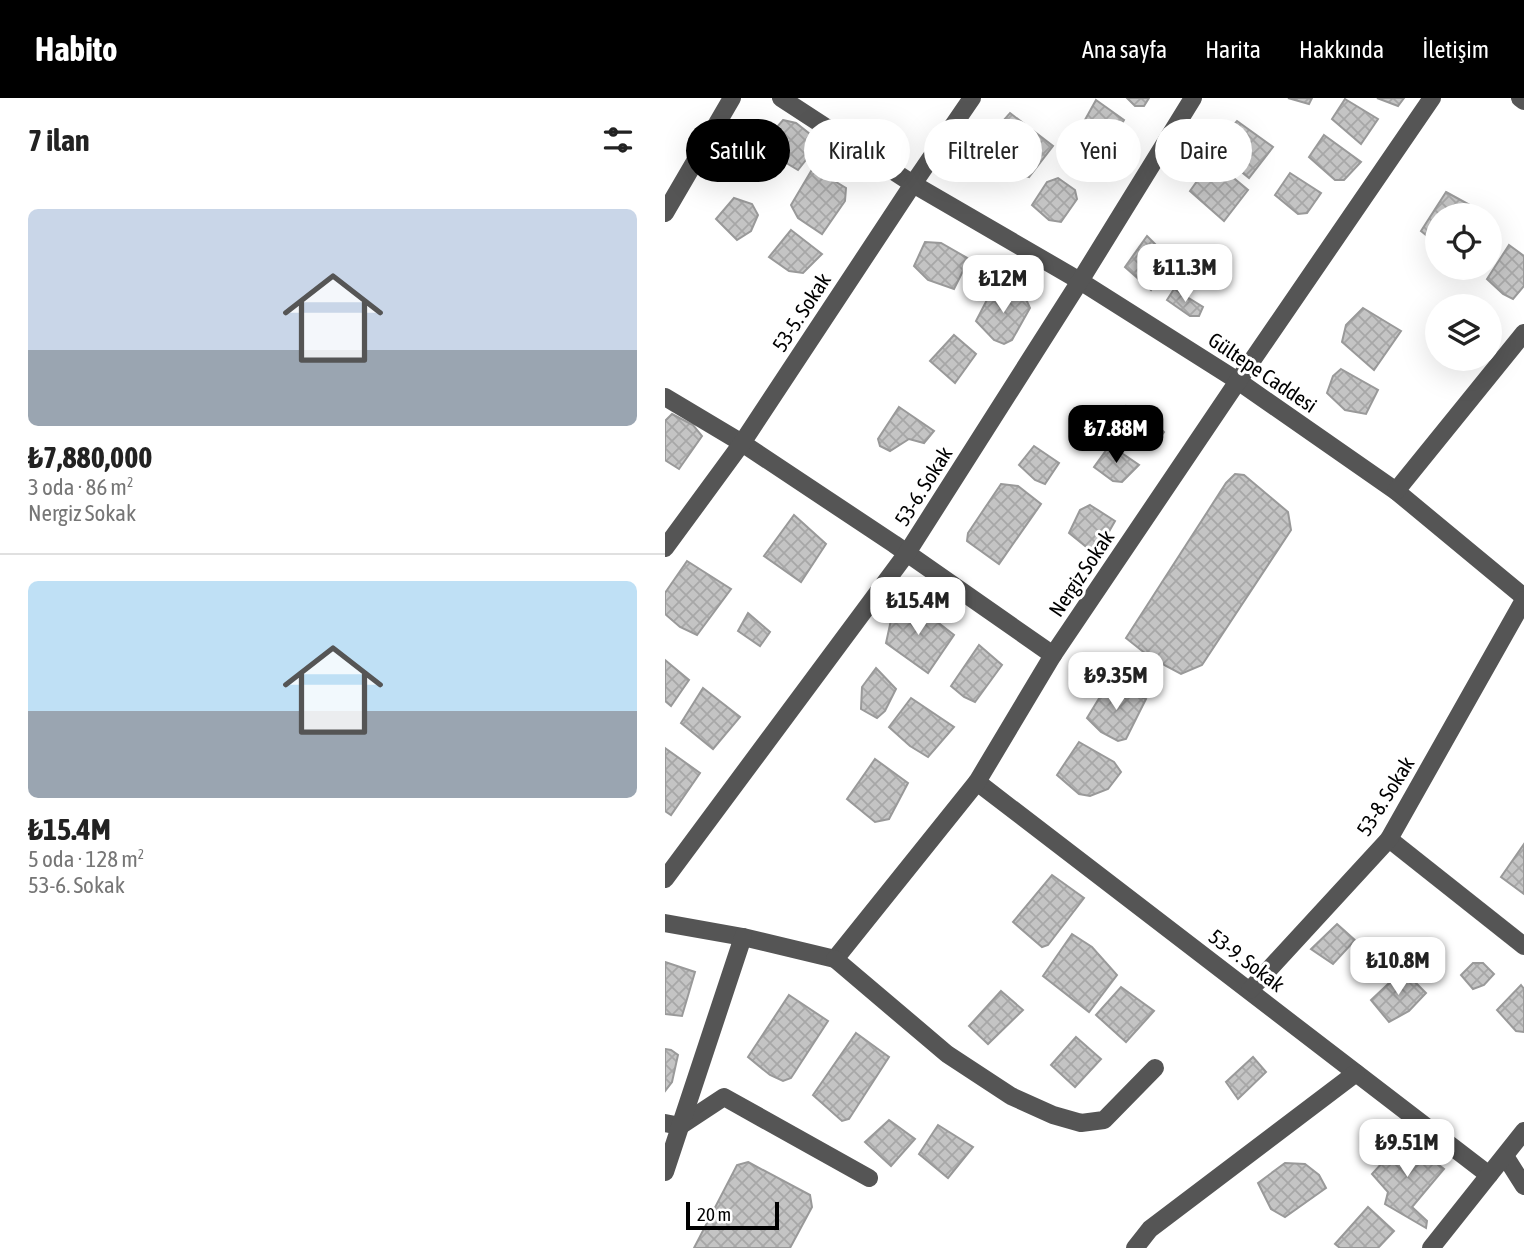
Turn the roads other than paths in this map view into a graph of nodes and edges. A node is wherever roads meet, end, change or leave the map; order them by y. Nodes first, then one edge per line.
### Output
1 (732, 98) edge
2 (781, 98) edge
3 (972, 98) edge
4 (1193, 98) edge
5 (1432, 98) edge
6 (913, 184) junction
7 (665, 213) edge
8 (1080, 281) junction
9 (1524, 333) edge
10 (1238, 381) junction
11 (665, 397) edge
12 (742, 443) junction
13 (1396, 491) junction
14 (665, 548) edge
15 (907, 553) junction
16 (1524, 599) edge
17 (1053, 655) junction
18 (977, 782) junction
19 (1389, 839) junction
20 (665, 879) edge
21 (665, 923) edge
22 (743, 937) junction
23 (1524, 946) edge
24 (835, 959) junction
25 (1250, 990) junction
26 (1155, 1068) dead end
27 (1356, 1073) junction
28 (673, 1124) edge
29 (1524, 1132) edge
30 (1505, 1156) junction
31 (665, 1172) edge
32 (1489, 1175) junction
33 (869, 1178) dead end
34 (1524, 1186) edge
35 (1135, 1248) edge
36 (1431, 1248) edge

1 - 7 street
2 - 6 street, Gültepe Caddesi
3 - 6 street, 53-5. Sokak
4 - 8 street, 53-6. Sokak
5 - 10 street, Nergiz Sokak
6 - 8 street, Gültepe Caddesi
6 - 12 street, 53-5. Sokak
8 - 10 street, Gültepe Caddesi
8 - 15 street, 53-6. Sokak
9 - 13 street
10 - 13 street, Gültepe Caddesi
10 - 17 street, Nergiz Sokak
11 - 12 street
12 - 14 street, 53-5. Sokak
12 - 15 street
13 - 16 street, Gültepe Caddesi
15 - 17 street
15 - 20 street, 53-6. Sokak
16 - 19 street, 53-8. Sokak
17 - 18 street, Nergiz Sokak
18 - 24 street, Nergiz Sokak
18 - 25 street, 53-9. Sokak
19 - 23 street
19 - 25 street, 53-8. Sokak
21 - 22 street
22 - 24 street
22 - 28 street
24 - 26 street
25 - 27 street, 53-9. Sokak
27 - 32 street, 53-9. Sokak
27 - 35 street
28 - 31 street
28 - 33 street
29 - 30 street
30 - 32 street
30 - 34 street
32 - 36 street

